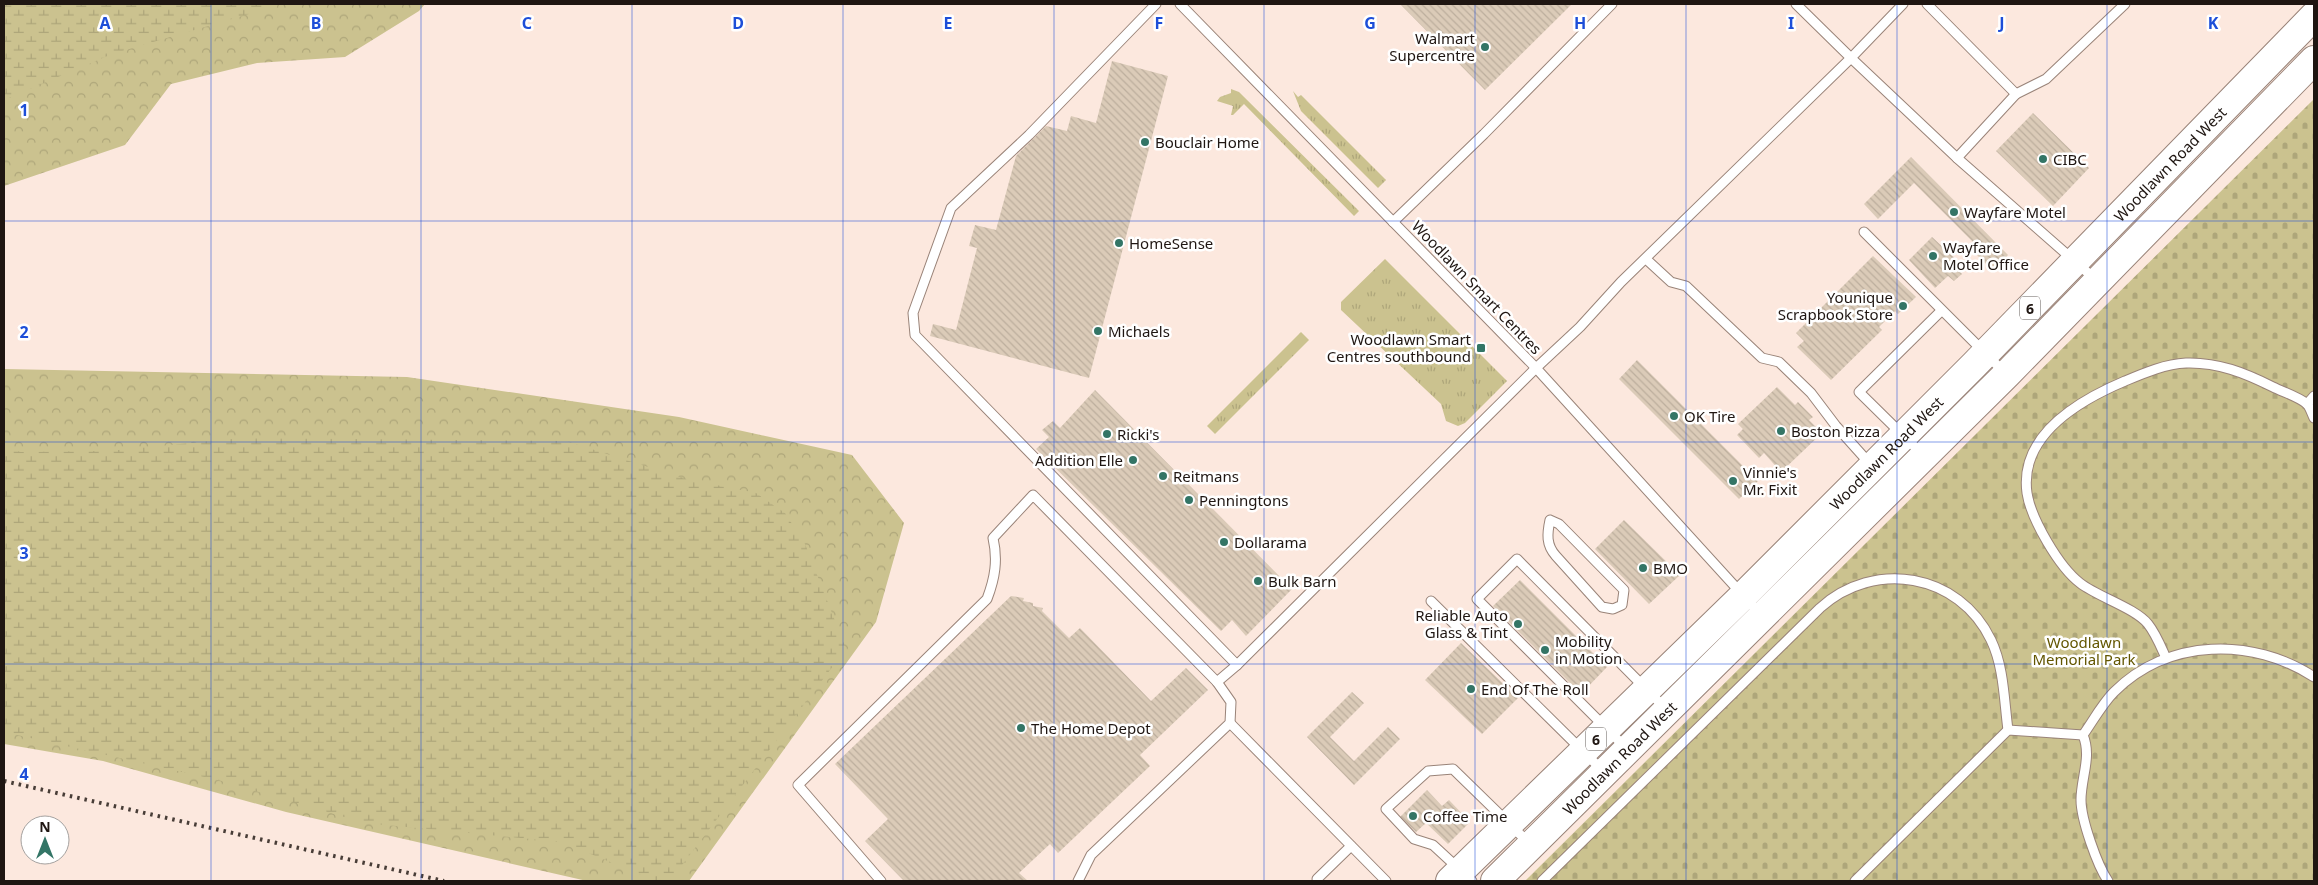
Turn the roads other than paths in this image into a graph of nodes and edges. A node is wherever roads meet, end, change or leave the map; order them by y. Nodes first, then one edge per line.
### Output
1 (1156, 4) edge
2 (1180, 4) edge
3 (1612, 4) edge
4 (1796, 4) edge
5 (1903, 4) edge
6 (1927, 4) edge
7 (2125, 4) edge
8 (2314, 16) edge
9 (1851, 58) junction
10 (2314, 60) edge
11 (2016, 94) junction
12 (1957, 158) junction
13 (1393, 222) junction
14 (1864, 232) dead end
15 (1646, 259) junction
16 (2076, 261) junction
17 (2097, 281) junction
18 (1941, 311) junction
19 (1985, 354) junction
20 (1536, 368) junction
21 (2007, 374) junction
22 (2314, 396) edge
23 (2307, 404) junction
24 (2314, 418) edge
25 (1902, 435) junction
26 (1924, 456) junction
27 (1883, 476) junction
28 (1550, 520) joint
29 (1742, 597) junction
30 (1431, 601) dead end
31 (1763, 617) junction
32 (2166, 658) junction
33 (1237, 665) junction
34 (2314, 677) edge
35 (1217, 682) junction
36 (1646, 691) junction
37 (1668, 711) junction
38 (1230, 723) junction
39 (1606, 729) junction
40 (2008, 730) junction
41 (2083, 735) junction
42 (1628, 750) junction
43 (1584, 751) junction
44 (1605, 773) junction
45 (1509, 824) junction
46 (1351, 846) junction
47 (1532, 846) junction
48 (1461, 878) edge
49 (1317, 879) dead end
50 (881, 881) edge
51 (1078, 881) edge
52 (1386, 881) edge
53 (1495, 881) edge
54 (1542, 881) edge
55 (1855, 881) edge
56 (2108, 881) edge

1 - 33 lane
2 - 13 lane
3 - 13 lane, Woodlawn Smart Centres
4 - 9 lane
5 - 9 lane, Woodlawn Smart Centres
6 - 11 lane
7 - 11 lane
8 - 16 main road, Woodlawn Road West / 6
9 - 12 lane
9 - 15 lane, Woodlawn Smart Centres
10 - 17 main road, Woodlawn Road West / 6
11 - 12 lane
12 - 16 lane
13 - 20 lane, Woodlawn Smart Centres
14 - 18 lane
15 - 20 lane, Woodlawn Smart Centres
15 - 27 lane
16 - 17 lane
16 - 19 main road, Woodlawn Road West / 6
17 - 21 main road, Woodlawn Road West / 6
18 - 19 lane
18 - 25 lane
19 - 21 lane
19 - 25 main road, Woodlawn Road West / 6
20 - 29 lane
20 - 33 lane
21 - 26 main road, Woodlawn Road West / 6
22 - 23 lane
23 - 24 lane
23 - 32 lane
25 - 26 lane
25 - 27 main road, Woodlawn Road West / 6
26 - 27 main road, Woodlawn Road West / 6
27 - 29 main road, Woodlawn Road West / 6
27 - 31 main road, Woodlawn Road West / 6
28 - 28 lane
29 - 31 lane
29 - 36 main road, Woodlawn Road West / 6
30 - 43 lane
31 - 37 main road, Woodlawn Road West / 6
32 - 34 lane
32 - 41 lane
33 - 35 lane
35 - 38 lane
35 - 50 lane
36 - 37 lane
36 - 39 main road, Woodlawn Road West / 6
36 - 39 lane
37 - 42 main road, Woodlawn Road West / 6
38 - 46 lane
38 - 51 lane
39 - 42 lane
39 - 43 main road, Woodlawn Road West / 6
40 - 41 lane
40 - 54 lane
40 - 55 lane
41 - 56 lane
42 - 44 main road, Woodlawn Road West / 6
43 - 44 lane
43 - 45 main road, Woodlawn Road West / 6
44 - 47 main road, Woodlawn Road West / 6
45 - 47 lane
45 - 48 main road, Woodlawn Road West / 6
45 - 48 lane
46 - 49 lane
46 - 52 lane
47 - 53 main road, Woodlawn Road West / 6

